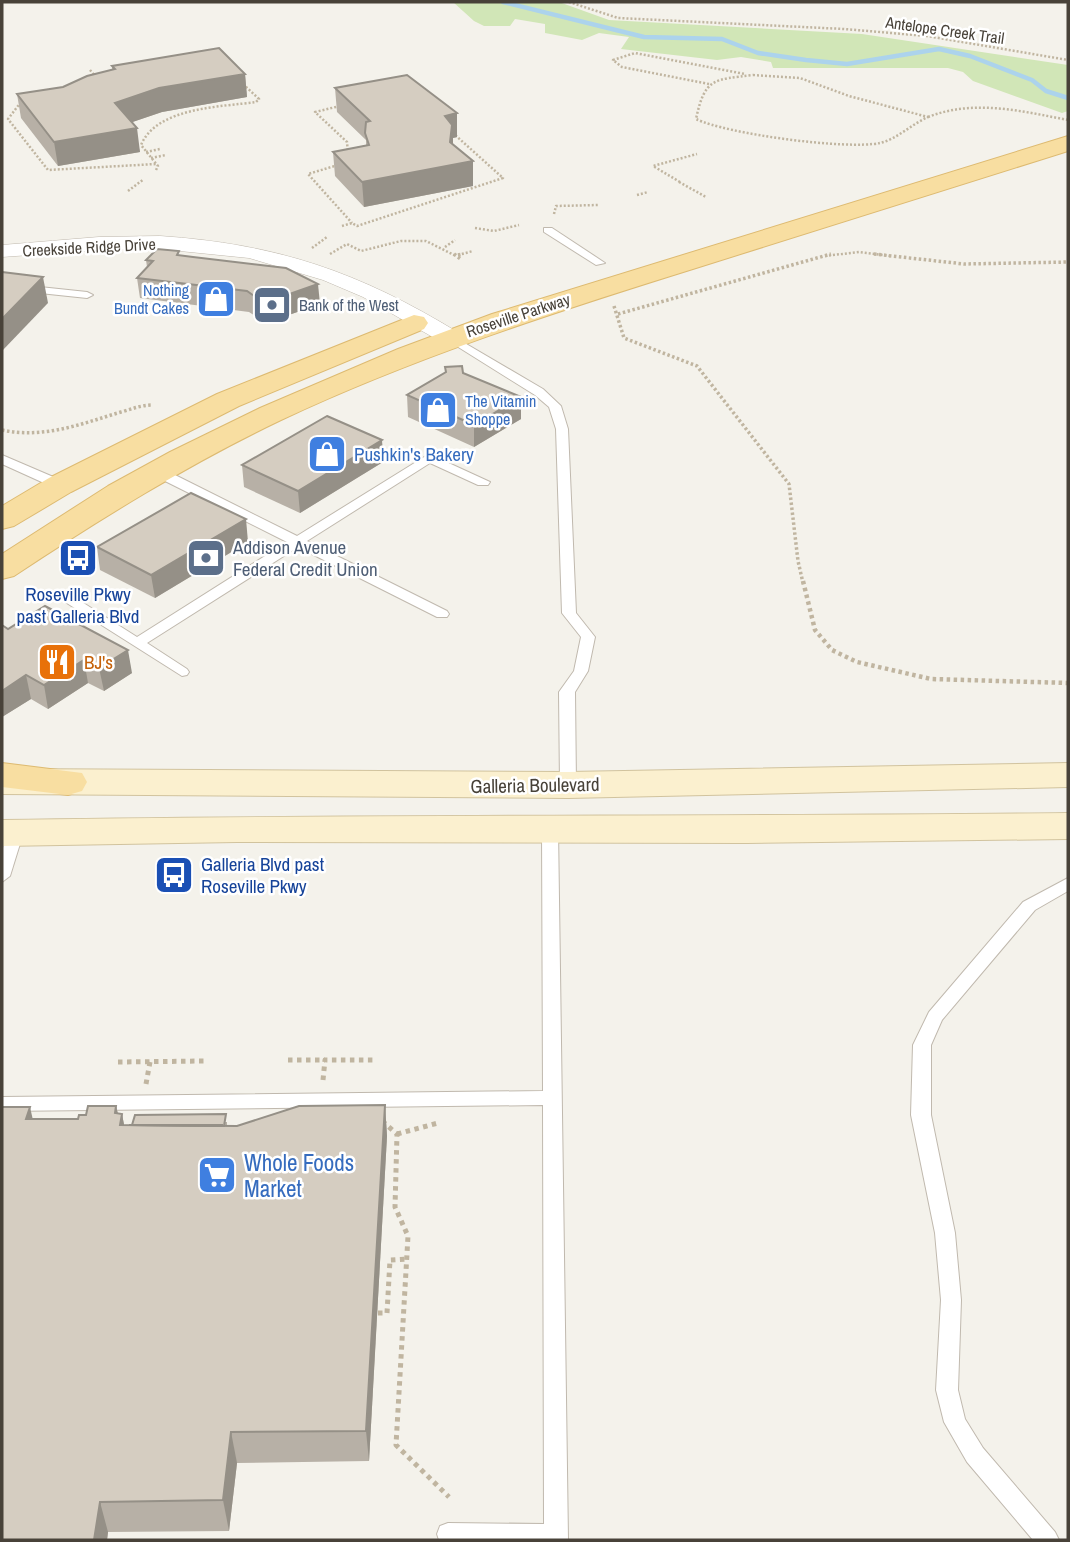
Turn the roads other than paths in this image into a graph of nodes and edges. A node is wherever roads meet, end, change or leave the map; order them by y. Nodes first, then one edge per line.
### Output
1 (1068, 121) edge
2 (1058, 146) edge
3 (548, 230) dead end
4 (663, 244) dead end
5 (2, 251) edge
6 (613, 259) joint
7 (554, 277) dead end
8 (2, 286) edge
9 (87, 295) dead end
10 (456, 308) dead end
11 (424, 320) junction
12 (450, 338) junction
13 (2, 459) edge
14 (158, 472) junction
15 (483, 482) dead end
16 (60, 485) junction
17 (2, 519) edge
18 (295, 542) junction
19 (2, 569) edge
20 (69, 600) dead end
21 (442, 614) dead end
22 (138, 643) junction
23 (182, 672) dead end
24 (2, 775) edge
25 (1068, 775) edge
26 (925, 778) junction
27 (2, 782) edge
28 (68, 782) junction
29 (568, 786) junction
30 (1068, 826) edge
31 (550, 828) junction
32 (8, 833) edge
33 (2, 876) edge
34 (1068, 884) edge
35 (552, 1098) junction
36 (2, 1104) edge
37 (448, 1534) dead end
38 (556, 1537) edge
39 (1046, 1540) edge

1 - 4 main road
2 - 12 main road, Roseville Parkway
3 - 6 lane
5 - 11 street, Creekside Ridge Drive
6 - 7 main road, Roseville Parkway
8 - 9 lane
10 - 11 main road, Roseville Parkway
11 - 12 street, Creekside Ridge Drive
11 - 16 main road, Roseville Parkway
12 - 14 main road, Roseville Parkway
12 - 29 lane
13 - 16 lane
14 - 18 lane
14 - 19 main road, Roseville Parkway
15 - 18 lane
16 - 17 main road, Roseville Parkway
18 - 21 lane
18 - 22 lane
20 - 22 lane
22 - 23 lane
24 - 28 main road
25 - 26 main road, Galleria Boulevard
26 - 29 main road, Galleria Boulevard
26 - 31 main road
27 - 28 main road, Galleria Boulevard
28 - 29 main road, Galleria Boulevard
30 - 31 main road
31 - 32 main road
31 - 35 lane
32 - 33 lane
34 - 39 lane
35 - 36 lane
35 - 38 lane
37 - 38 lane

